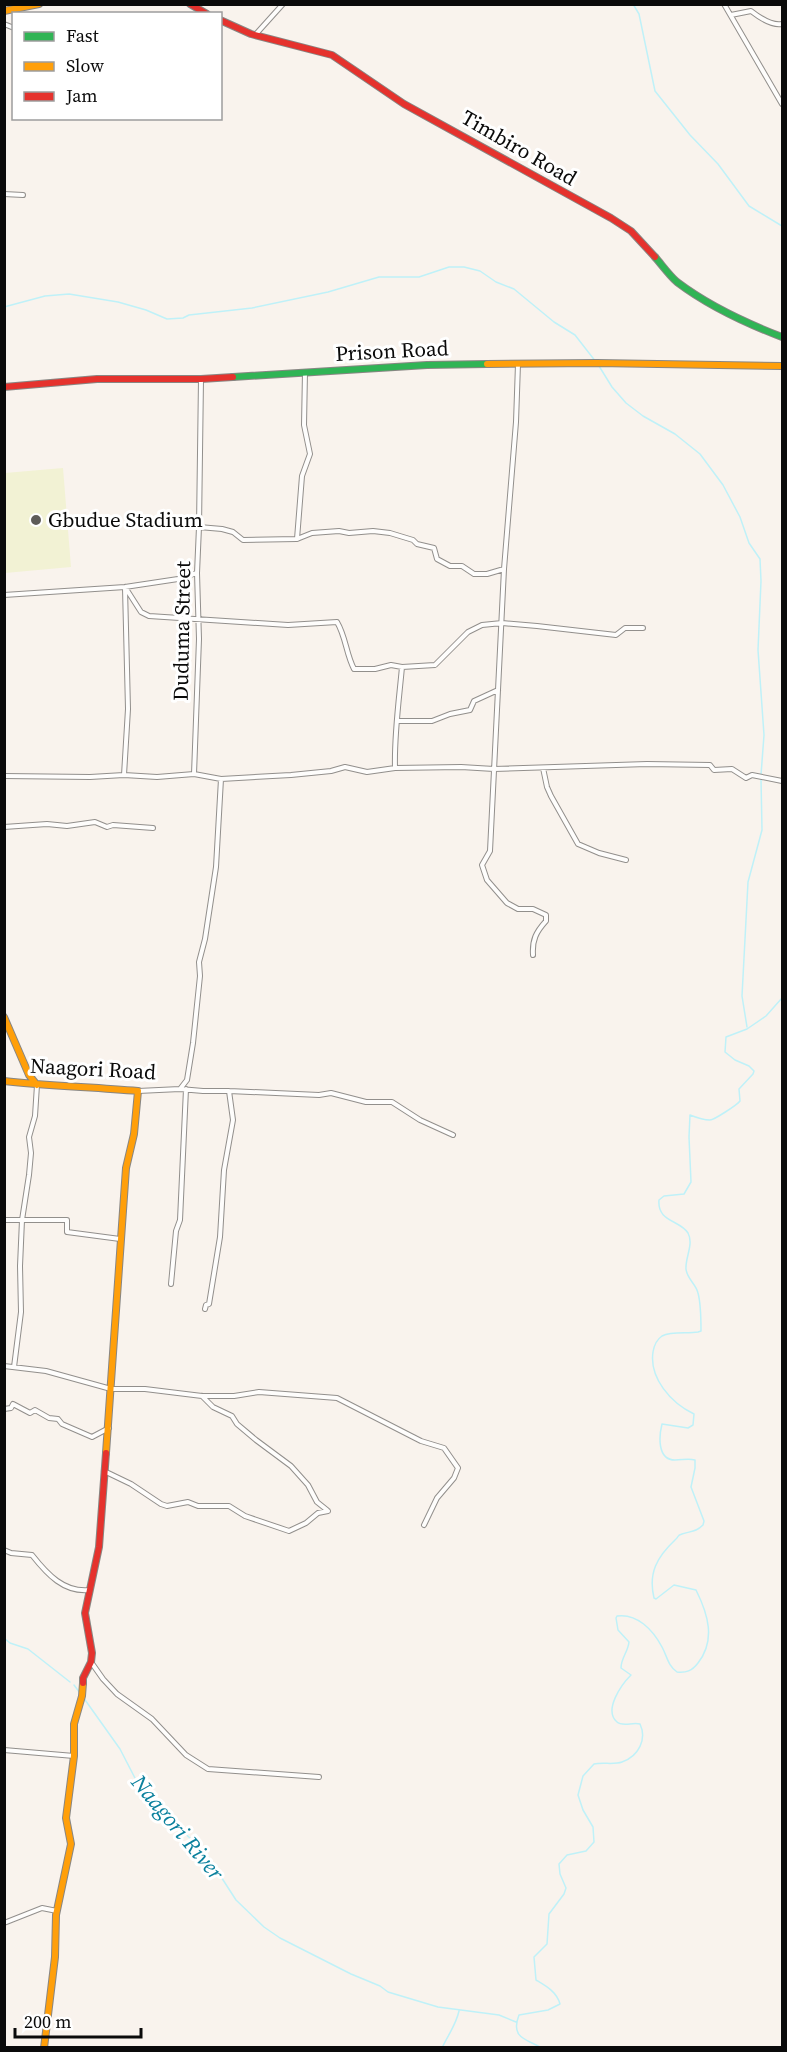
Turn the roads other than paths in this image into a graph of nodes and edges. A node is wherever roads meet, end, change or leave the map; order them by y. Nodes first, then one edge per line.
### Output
1 (39, 4) edge
2 (190, 4) edge
3 (283, 4) edge
4 (724, 4) edge
5 (4, 11) edge
6 (204, 12) edge
7 (730, 15) junction
8 (222, 21) edge
9 (783, 24) edge
10 (256, 34) junction
11 (777, 94) junction
12 (783, 94) edge
13 (783, 104) edge
14 (4, 194) edge
15 (23, 195) dead end
16 (783, 337) edge
17 (518, 364) junction
18 (783, 366) edge
19 (305, 372) junction
20 (201, 379) junction
21 (4, 387) edge
22 (199, 527) junction
23 (297, 540) junction
24 (504, 569) junction
25 (197, 573) junction
26 (125, 587) junction
27 (4, 595) edge
28 (199, 618) junction
29 (502, 623) junction
30 (643, 628) dead end
31 (402, 667) junction
32 (498, 690) junction
33 (398, 722) junction
34 (395, 768) junction
35 (543, 768) junction
36 (494, 769) junction
37 (194, 774) junction
38 (124, 775) junction
39 (4, 776) edge
40 (221, 779) junction
41 (783, 781) edge
42 (4, 827) edge
43 (153, 828) dead end
44 (626, 860) dead end
45 (533, 955) dead end
46 (4, 1017) edge
47 (187, 1080) junction
48 (4, 1081) edge
49 (37, 1085) junction
50 (180, 1089) junction
51 (186, 1089) junction
52 (138, 1090) junction
53 (192, 1090) junction
54 (229, 1091) junction
55 (453, 1135) dead end
56 (4, 1220) edge
57 (22, 1220) junction
58 (120, 1239) junction
59 (171, 1284) dead end
60 (204, 1309) dead end
61 (4, 1366) edge
62 (14, 1367) junction
63 (111, 1389) junction
64 (202, 1396) junction
65 (4, 1409) edge
66 (109, 1428) junction
67 (104, 1471) junction
68 (424, 1525) dead end
69 (4, 1550) edge
70 (90, 1590) junction
71 (91, 1662) junction
72 (4, 1750) edge
73 (74, 1756) junction
74 (319, 1777) dead end
75 (57, 1911) junction
76 (4, 1923) edge
77 (44, 2048) edge

1 - 5 street
2 - 6 street
3 - 10 street
4 - 7 street
7 - 9 street
7 - 11 street
8 - 10 street, Timbiro Road
10 - 16 street, Timbiro Road
11 - 12 street
11 - 13 street
14 - 15 street
17 - 18 street, Prison Road
17 - 19 street, Prison Road
17 - 24 street
19 - 20 street, Prison Road
19 - 23 street
20 - 21 street, Prison Road
20 - 22 street, Duduma Street
22 - 23 street
22 - 25 street, Duduma Street
23 - 24 street
24 - 29 street
25 - 26 street
25 - 28 street, Duduma Street
26 - 27 street
26 - 28 street
26 - 38 street
28 - 31 street
28 - 37 street, Duduma Street
29 - 30 street
29 - 31 street
29 - 32 street
31 - 33 street
32 - 33 street
32 - 36 street
33 - 34 street
34 - 36 street
34 - 40 street
35 - 36 street
35 - 41 street
35 - 44 street
36 - 45 street
37 - 38 street
37 - 40 street
38 - 39 street
40 - 47 street
42 - 43 street
46 - 49 street
47 - 50 street
47 - 53 street
48 - 49 street, Naagori Road
49 - 52 street, Naagori Road
49 - 57 street
50 - 51 street, Naagori Road
50 - 52 street, Naagori Road
51 - 53 street, Naagori Road
51 - 59 street
52 - 58 street
53 - 54 street, Naagori Road
54 - 55 street, Naagori Road
54 - 60 street
56 - 57 street
57 - 58 street
57 - 62 street
58 - 63 street
61 - 62 street
62 - 63 street
63 - 64 street
63 - 66 street
64 - 67 street
64 - 68 street
65 - 66 street
66 - 67 street
67 - 70 street
69 - 70 street
70 - 71 street
71 - 73 street
71 - 74 street
72 - 73 street
73 - 75 street
75 - 76 street
75 - 77 street

